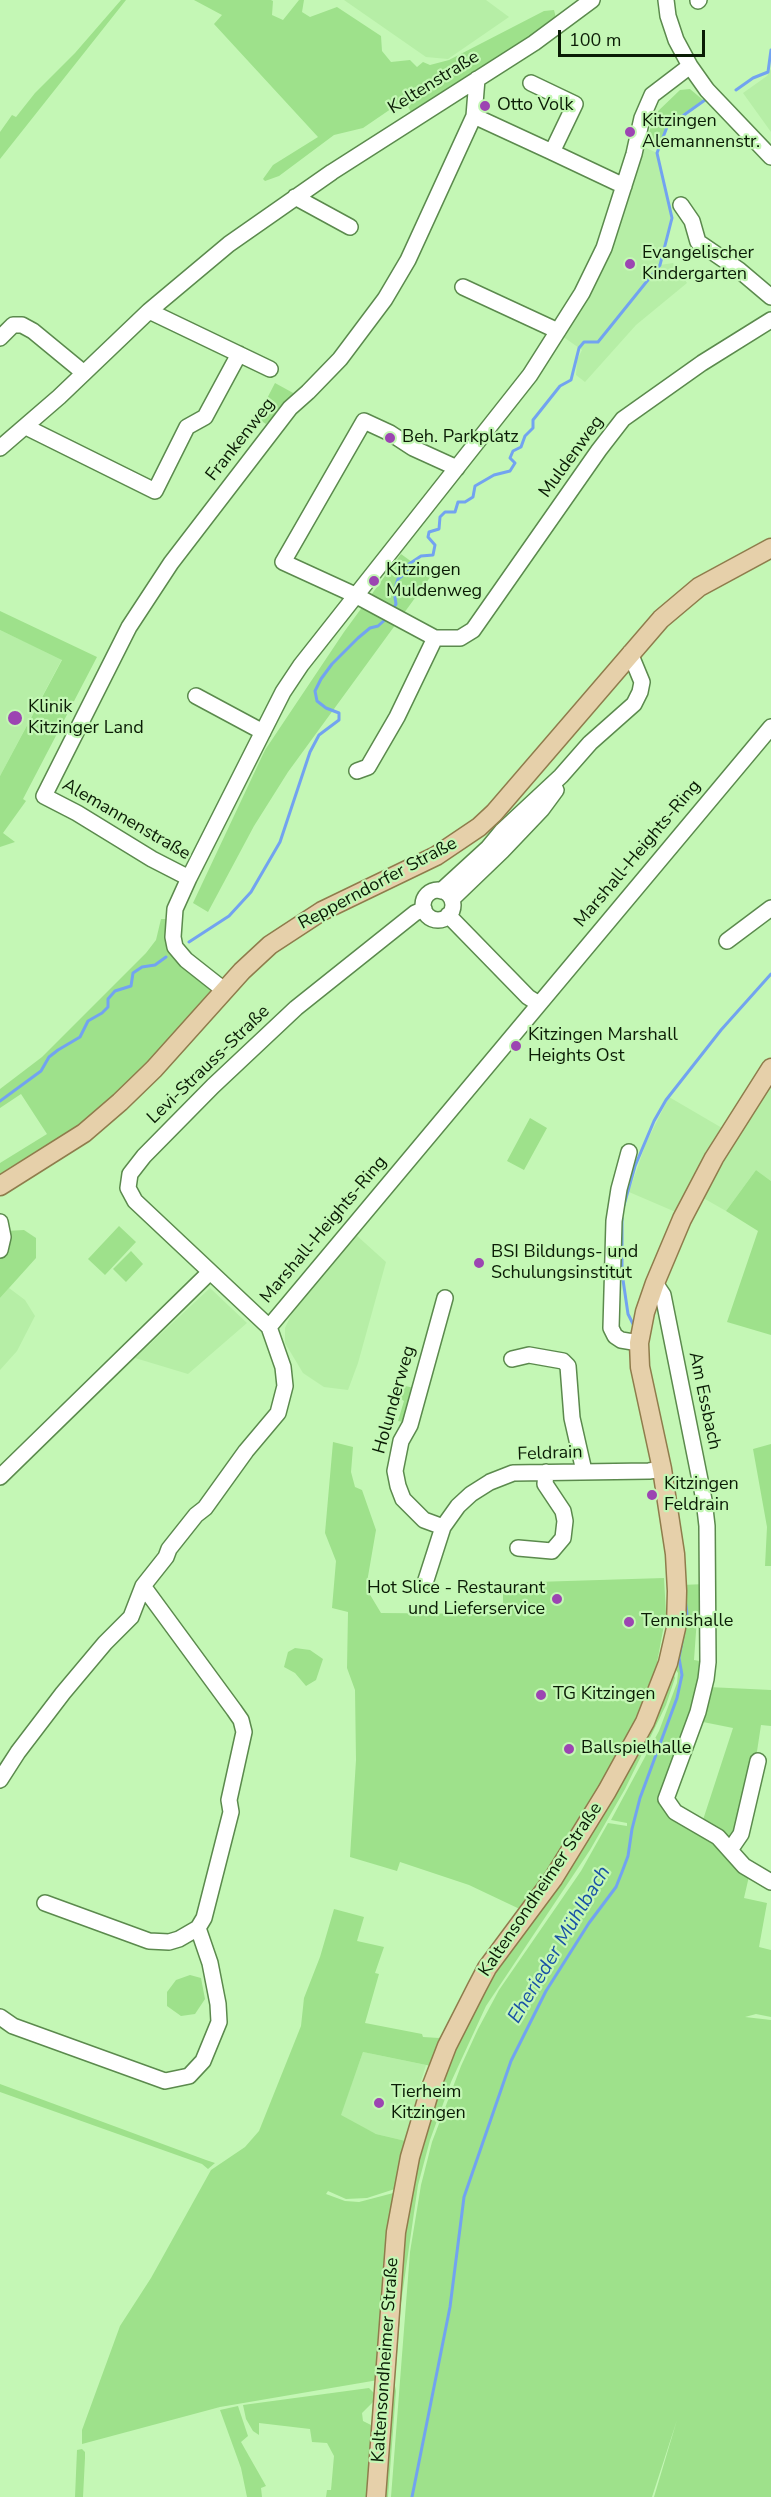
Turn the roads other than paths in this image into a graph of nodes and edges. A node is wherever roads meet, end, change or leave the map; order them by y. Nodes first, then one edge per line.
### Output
1 (592, 0) edge
2 (666, 0) edge
3 (690, 66) junction
4 (477, 79) junction
5 (531, 83) dead end
6 (474, 116) junction
7 (552, 152) junction
8 (771, 157) edge
9 (624, 186) junction
10 (295, 197) junction
11 (681, 205) dead end
12 (350, 227) dead end
13 (463, 287) dead end
14 (771, 297) edge
15 (149, 312) junction
16 (771, 320) edge
17 (558, 331) junction
18 (0, 338) edge
19 (239, 354) junction
20 (270, 369) dead end
21 (84, 373) junction
22 (27, 427) junction
23 (0, 448) edge
24 (457, 468) junction
25 (771, 548) edge
26 (355, 595) junction
27 (435, 638) junction
28 (630, 653) junction
29 (196, 696) dead end
30 (771, 727) edge
31 (263, 732) junction
32 (357, 771) dead end
33 (44, 796) joint
34 (189, 878) junction
35 (446, 895) junction
36 (771, 908) edge
37 (424, 909) junction
38 (448, 915) junction
39 (727, 941) dead end
40 (224, 990) junction
41 (539, 1004) junction
42 (771, 1068) edge
43 (629, 1152) dead end
44 (0, 1186) edge
45 (0, 1222) edge
46 (0, 1250) edge
47 (209, 1272) junction
48 (655, 1284) junction
49 (445, 1298) dead end
50 (269, 1327) junction
51 (639, 1343) junction
52 (512, 1359) dead end
53 (662, 1469) junction
54 (584, 1471) junction
55 (546, 1472) junction
56 (0, 1478) edge
57 (443, 1527) junction
58 (518, 1548) dead end
59 (426, 1580) dead end
60 (143, 1586) junction
61 (758, 1761) dead end
62 (0, 1780) edge
63 (730, 1850) junction
64 (771, 1882) edge
65 (45, 1903) dead end
66 (198, 1928) junction
67 (0, 2017) edge
68 (376, 2497) edge

1 - 4 street, Keltenstraße
2 - 3 street
3 - 8 street
3 - 9 street, Alemannenstraße
4 - 6 street, Frankenweg
4 - 10 street, Keltenstraße
5 - 7 street
6 - 7 street
6 - 33 street, Frankenweg
7 - 9 street
9 - 17 street, Alemannenstraße
10 - 12 street
10 - 15 street, Keltenstraße
11 - 14 street
13 - 17 street
15 - 19 street, Frankenweg
15 - 21 street, Keltenstraße
16 - 27 street, Muldenweg
17 - 24 street, Alemannenstraße
18 - 21 street
19 - 20 street, Frankenweg
19 - 22 street
21 - 22 street, Keltenstraße
22 - 23 street, Keltenstraße
24 - 26 street, Alemannenstraße
24 - 26 street
25 - 28 main road, Repperndorfer Straße
26 - 27 street
26 - 31 street, Alemannenstraße
27 - 32 street
28 - 35 street, Levi-Strauss-Straße
28 - 40 main road, Repperndorfer Straße
29 - 31 street
30 - 41 street, Marshall-Heights-Ring
31 - 34 street, Alemannenstraße
33 - 34 street, Alemannenstraße
34 - 40 street, Alemannenstraße
35 - 37 street, Levi-Strauss-Straße
35 - 38 street
36 - 39 street
37 - 38 street
37 - 47 street, Levi-Strauss-Straße
38 - 41 street
40 - 44 main road, Repperndorfer Straße
41 - 50 street, Marshall-Heights-Ring
42 - 48 main road, Kaltensondheimer Straße
43 - 51 street
45 - 46 street
47 - 50 street, Levi-Strauss-Straße
47 - 56 street
48 - 51 main road, Kaltensondheimer Straße
48 - 63 street, Am Essbach
49 - 57 street, Holunderweg
50 - 60 street, Marshall-Heights-Ring
51 - 53 main road, Kaltensondheimer Straße
52 - 54 street
53 - 54 street, Feldrain
53 - 68 main road, Kaltensondheimer Straße
54 - 55 street, Feldrain
55 - 57 street, Feldrain
55 - 58 street
57 - 59 street, Feldrain
60 - 62 street, Marshall-Heights-Ring
60 - 66 street
61 - 63 street
63 - 64 street, Am Essbach
65 - 66 street
66 - 67 street

